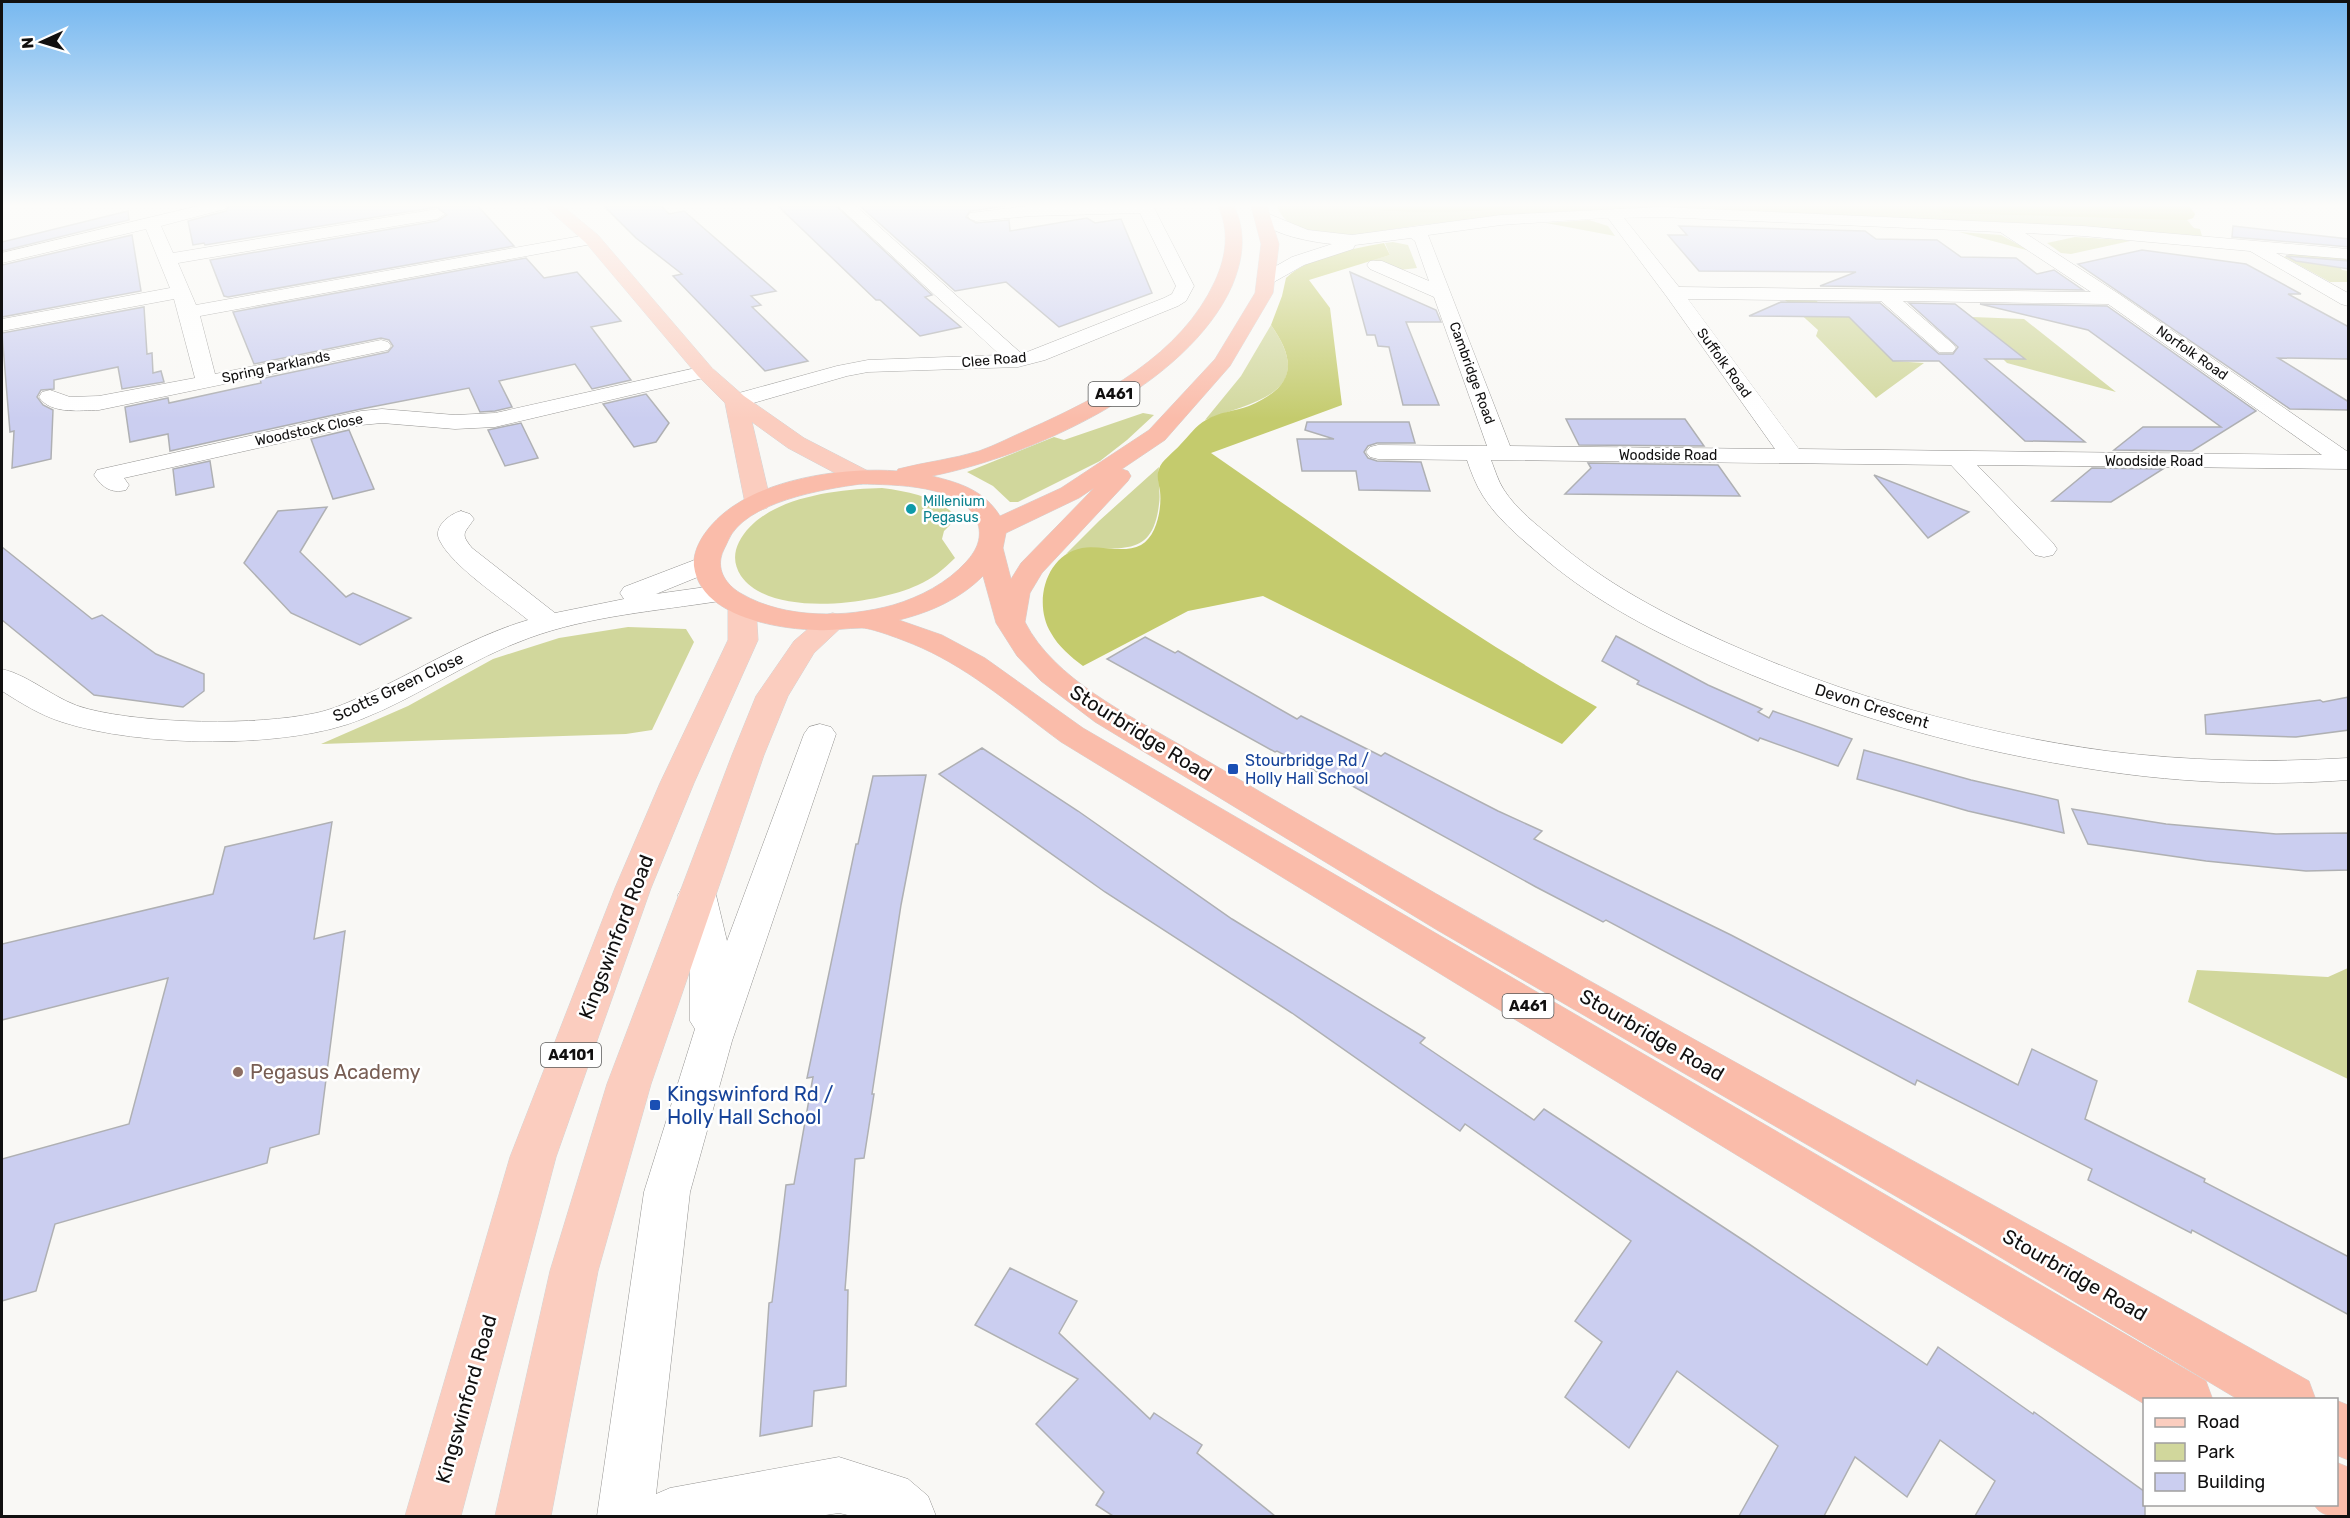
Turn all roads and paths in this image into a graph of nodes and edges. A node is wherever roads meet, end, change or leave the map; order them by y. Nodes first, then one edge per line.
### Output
1 (173, 277) edge
2 (383, 277) edge
3 (624, 277) edge
4 (925, 277) edge
5 (1180, 277) edge
6 (1227, 277) edge
7 (1270, 277) edge
8 (1404, 277) edge
9 (1436, 277) edge
10 (1661, 277) edge
11 (2080, 277) edge
12 (2306, 277) edge
13 (1266, 279) joint
14 (180, 292) junction
15 (1442, 293) junction
16 (1674, 293) junction
17 (1885, 295) junction
18 (2112, 298) junction
19 (2349, 300) edge
20 (189, 312) junction
21 (2, 325) edge
22 (381, 346) dead end
23 (1946, 348) dead end
24 (1018, 361) junction
25 (705, 372) junction
26 (207, 382) junction
27 (50, 398) dead end
28 (736, 401) junction
29 (1157, 435) junction
30 (1378, 452) dead end
31 (1489, 453) junction
32 (1792, 456) junction
33 (1959, 460) junction
34 (2349, 462) edge
35 (861, 477) junction
36 (891, 477) junction
37 (117, 485) dead end
38 (758, 502) junction
39 (462, 519) dead end
40 (992, 540) junction
41 (2044, 549) dead end
42 (705, 564) junction
43 (731, 600) junction
44 (583, 615) junction
45 (850, 620) junction
46 (550, 623) junction
47 (1010, 623) junction
48 (2, 678) edge
49 (820, 734) dead end
50 (2349, 769) edge
51 (697, 895) junction
52 (711, 1041) junction
53 (2184, 1398) edge
54 (2287, 1398) edge
55 (433, 1516) edge
56 (523, 1516) edge
57 (625, 1516) edge
58 (670, 1516) edge
59 (908, 1516) edge

1 - 14 street, Spring Parklands
2 - 20 street
3 - 25 main road
4 - 24 street
5 - 24 street, Clee Road
6 - 36 highway, A461
7 - 13 street
8 - 15 street
9 - 15 street, Cambridge Road
10 - 16 street, Suffolk Road
11 - 18 street, Norfolk Road
12 - 19 street
13 - 29 highway, A461
14 - 20 street, Spring Parklands
14 - 21 street
15 - 31 street, Cambridge Road
16 - 17 street
16 - 32 street, Suffolk Road
17 - 18 street
17 - 23 street
18 - 34 street, Norfolk Road
20 - 26 street, Spring Parklands
22 - 26 street, Spring Parklands
24 - 28 street, Clee Road
25 - 28 main road
25 - 37 street, Woodstock Close
26 - 27 street
28 - 35 main road
28 - 38 main road
29 - 40 highway, A461
29 - 47 highway, A461
30 - 31 street, Woodside Road
31 - 32 street, Woodside Road
31 - 50 street, Devon Crescent
32 - 33 street, Woodside Road
33 - 34 street, Woodside Road
33 - 41 street
35 - 36 highway, A461
35 - 38 highway, A461
36 - 40 highway, A461
38 - 42 highway, A461
39 - 46 street
40 - 45 highway, A461
40 - 47 highway, Stourbridge Road / A461
42 - 43 highway
42 - 44 street, Scotts Green Close
43 - 44 street, Scotts Green Close
43 - 45 highway, A461
43 - 55 main road, Kingswinford Road / A4101
44 - 46 street, Scotts Green Close
45 - 51 main road
45 - 53 highway, Stourbridge Road / A461
46 - 48 street, Scotts Green Close
47 - 54 highway, Stourbridge Road / A461
49 - 52 street
51 - 52 street
51 - 56 main road
52 - 57 street
58 - 59 street

